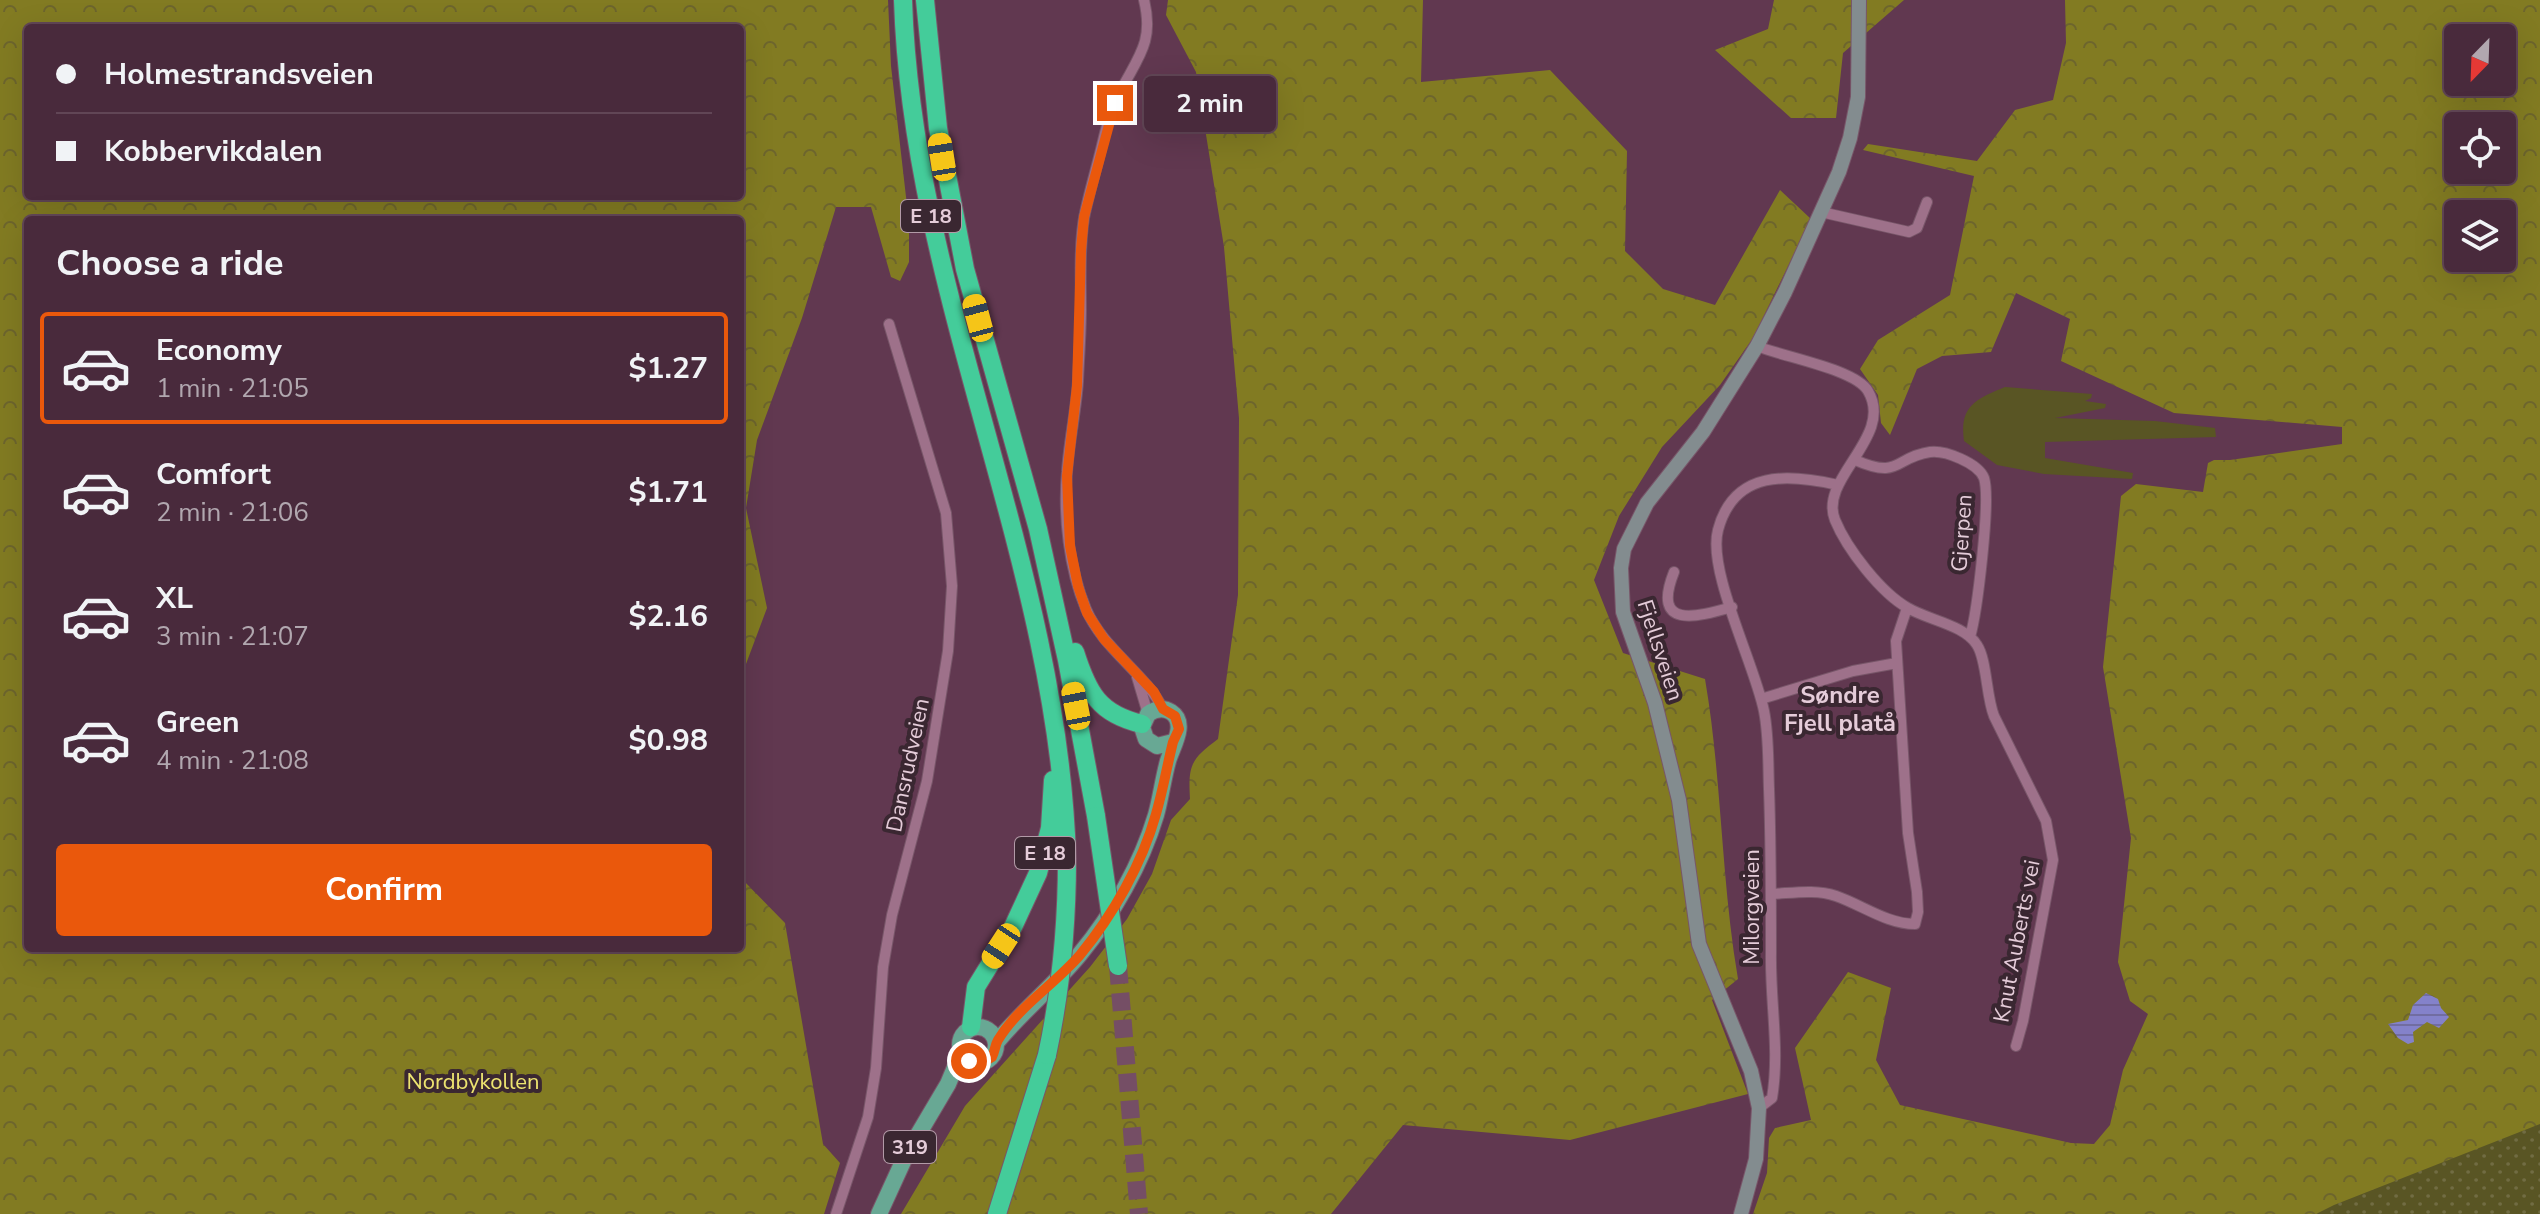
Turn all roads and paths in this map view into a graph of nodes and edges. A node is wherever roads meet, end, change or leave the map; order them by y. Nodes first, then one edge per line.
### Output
1 (903, 0) edge
2 (925, 0) edge
3 (1144, 0) edge
4 (1859, 0) edge
5 (1927, 202) dead end
6 (1821, 212) junction
7 (889, 324) dead end
8 (1757, 346) junction
9 (1855, 460) junction
10 (1838, 485) junction
11 (1038, 529) junction
12 (1674, 572) dead end
13 (1732, 607) junction
14 (1907, 608) junction
15 (1970, 637) junction
16 (1045, 661) junction
17 (1897, 663) junction
18 (1761, 699) junction
19 (1151, 716) junction
20 (1173, 742) junction
21 (1154, 745) junction
22 (1164, 775) junction
23 (1772, 894) junction
24 (1118, 966) tunnel mouth
25 (985, 1033) junction
26 (2016, 1046) dead end
27 (967, 1058) junction
28 (1759, 1108) junction
29 (836, 1214) edge
30 (879, 1214) edge
31 (997, 1214) edge
32 (1741, 1214) edge

1 - 16 highway, E 18
2 - 11 highway, E 18
3 - 19 street
4 - 6 main road, Fjellsveien
5 - 6 street
6 - 8 main road, Fjellsveien
7 - 29 street, Dansrudveien
8 - 9 street
8 - 28 main road, Fjellsveien
9 - 10 street
9 - 15 street, Gjerpen
10 - 13 street, Milorgveien
10 - 14 street
11 - 19 highway, E 18
11 - 24 highway, E 18, bridge
12 - 13 street
13 - 18 street, Milorgveien
14 - 15 street
14 - 17 street
15 - 26 street, Knut Auberts vei
16 - 25 highway, E 18
16 - 31 highway, E 18, bridge
17 - 18 street
17 - 23 street
18 - 23 street, Milorgveien
19 - 20 main road, 319
19 - 21 main road
20 - 21 main road
20 - 22 main road, 319
21 - 22 main road
22 - 25 main road, 319
23 - 28 street, Milorgveien
25 - 27 main road, 319
25 - 27 main road, 319
27 - 30 main road, 319
28 - 32 main road, Fjellsveien

